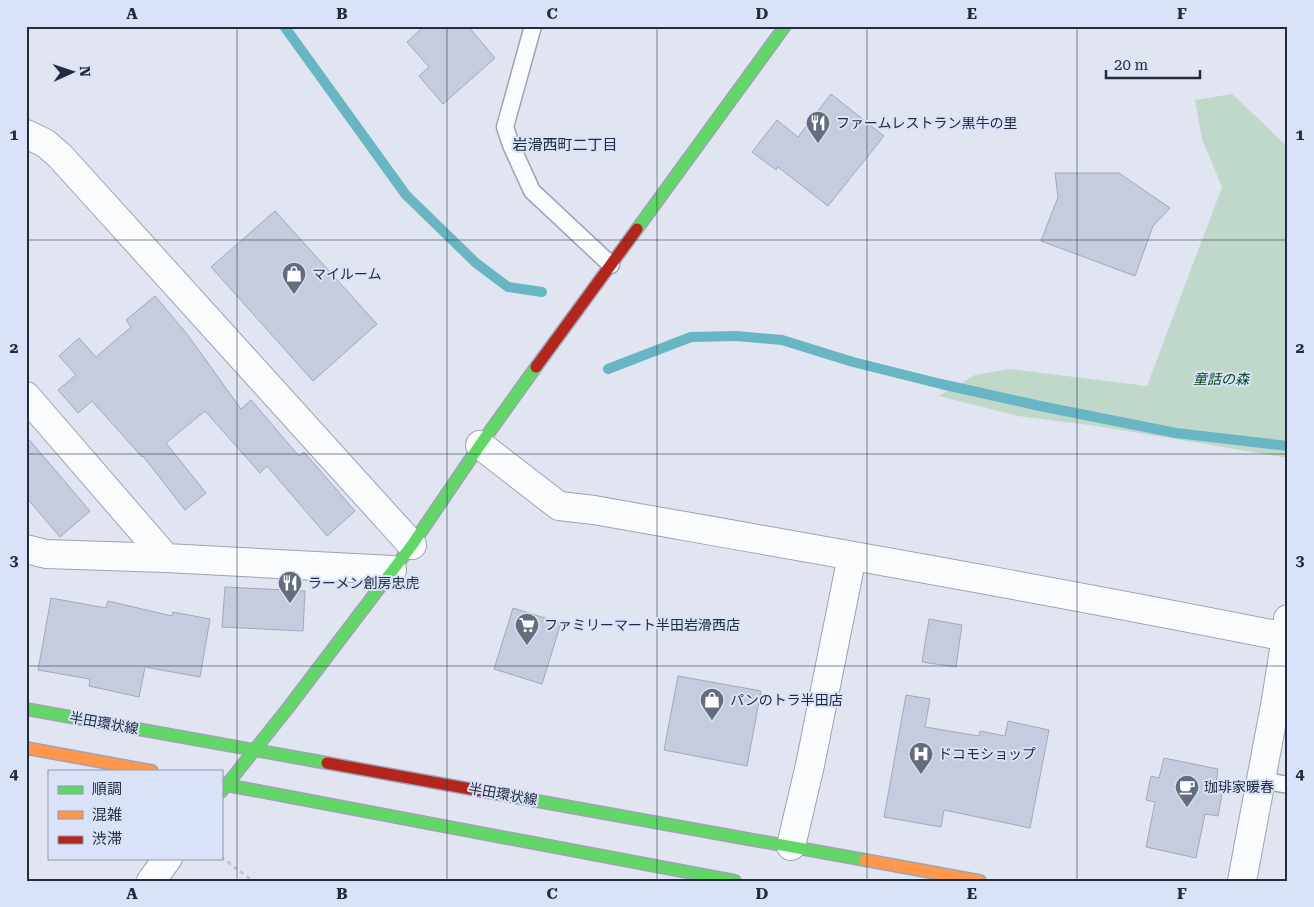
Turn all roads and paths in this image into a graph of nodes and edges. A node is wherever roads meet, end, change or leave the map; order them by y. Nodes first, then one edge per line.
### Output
1 (533, 26) edge
2 (785, 26) edge
3 (26, 134) edge
4 (611, 265) junction
5 (26, 396) edge
6 (480, 445) junction
7 (412, 545) junction
8 (26, 548) edge
9 (852, 556) junction
10 (166, 558) junction
11 (392, 570) junction
12 (1287, 628) edge
13 (1282, 701) edge
14 (26, 710) edge
15 (26, 748) edge
16 (254, 751) junction
17 (147, 770) edge
18 (1260, 780) junction
19 (1288, 785) edge
20 (223, 787) edge
21 (791, 846) junction
22 (222, 858) edge
23 (167, 860) edge
24 (151, 881) edge
25 (253, 881) edge
26 (735, 881) edge
27 (980, 881) edge
28 (1242, 881) edge

1 - 4 lane
2 - 4 main road
3 - 7 street
4 - 6 main road
5 - 10 street
6 - 7 main road
6 - 9 street
7 - 11 main road
8 - 10 street
9 - 12 street
9 - 21 street
10 - 11 street
11 - 16 main road
12 - 13 street
13 - 18 street
14 - 16 main road, 半田環状線
15 - 17 main road
16 - 20 main road
16 - 21 main road, 半田環状線
18 - 19 lane
18 - 28 street
20 - 26 main road
21 - 27 main road, 半田環状線
22 - 25 path
23 - 24 street

